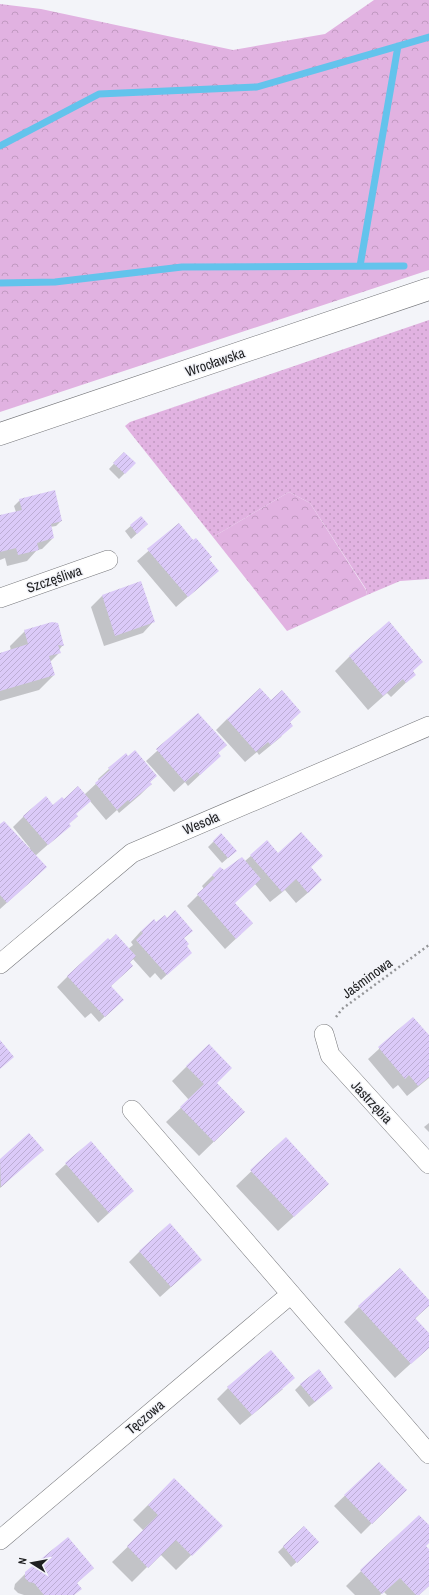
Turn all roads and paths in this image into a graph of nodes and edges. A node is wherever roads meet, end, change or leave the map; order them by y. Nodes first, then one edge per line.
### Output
1 (429, 289) edge
2 (0, 434) edge
3 (108, 560) dead end
4 (0, 598) edge
5 (429, 726) edge
6 (429, 945) edge
7 (0, 964) edge
8 (324, 1034) joint
9 (132, 1110) dead end
10 (429, 1164) edge
11 (291, 1294) junction
12 (429, 1454) edge
13 (0, 1540) edge

1 - 2 main road, Wrocławska
3 - 4 street, Szczęśliwa
5 - 7 street, Wesoła
6 - 8 path, Jaśminowa
8 - 10 street, Jastrzębia
9 - 11 street
11 - 12 street
11 - 13 street, Tęczowa

